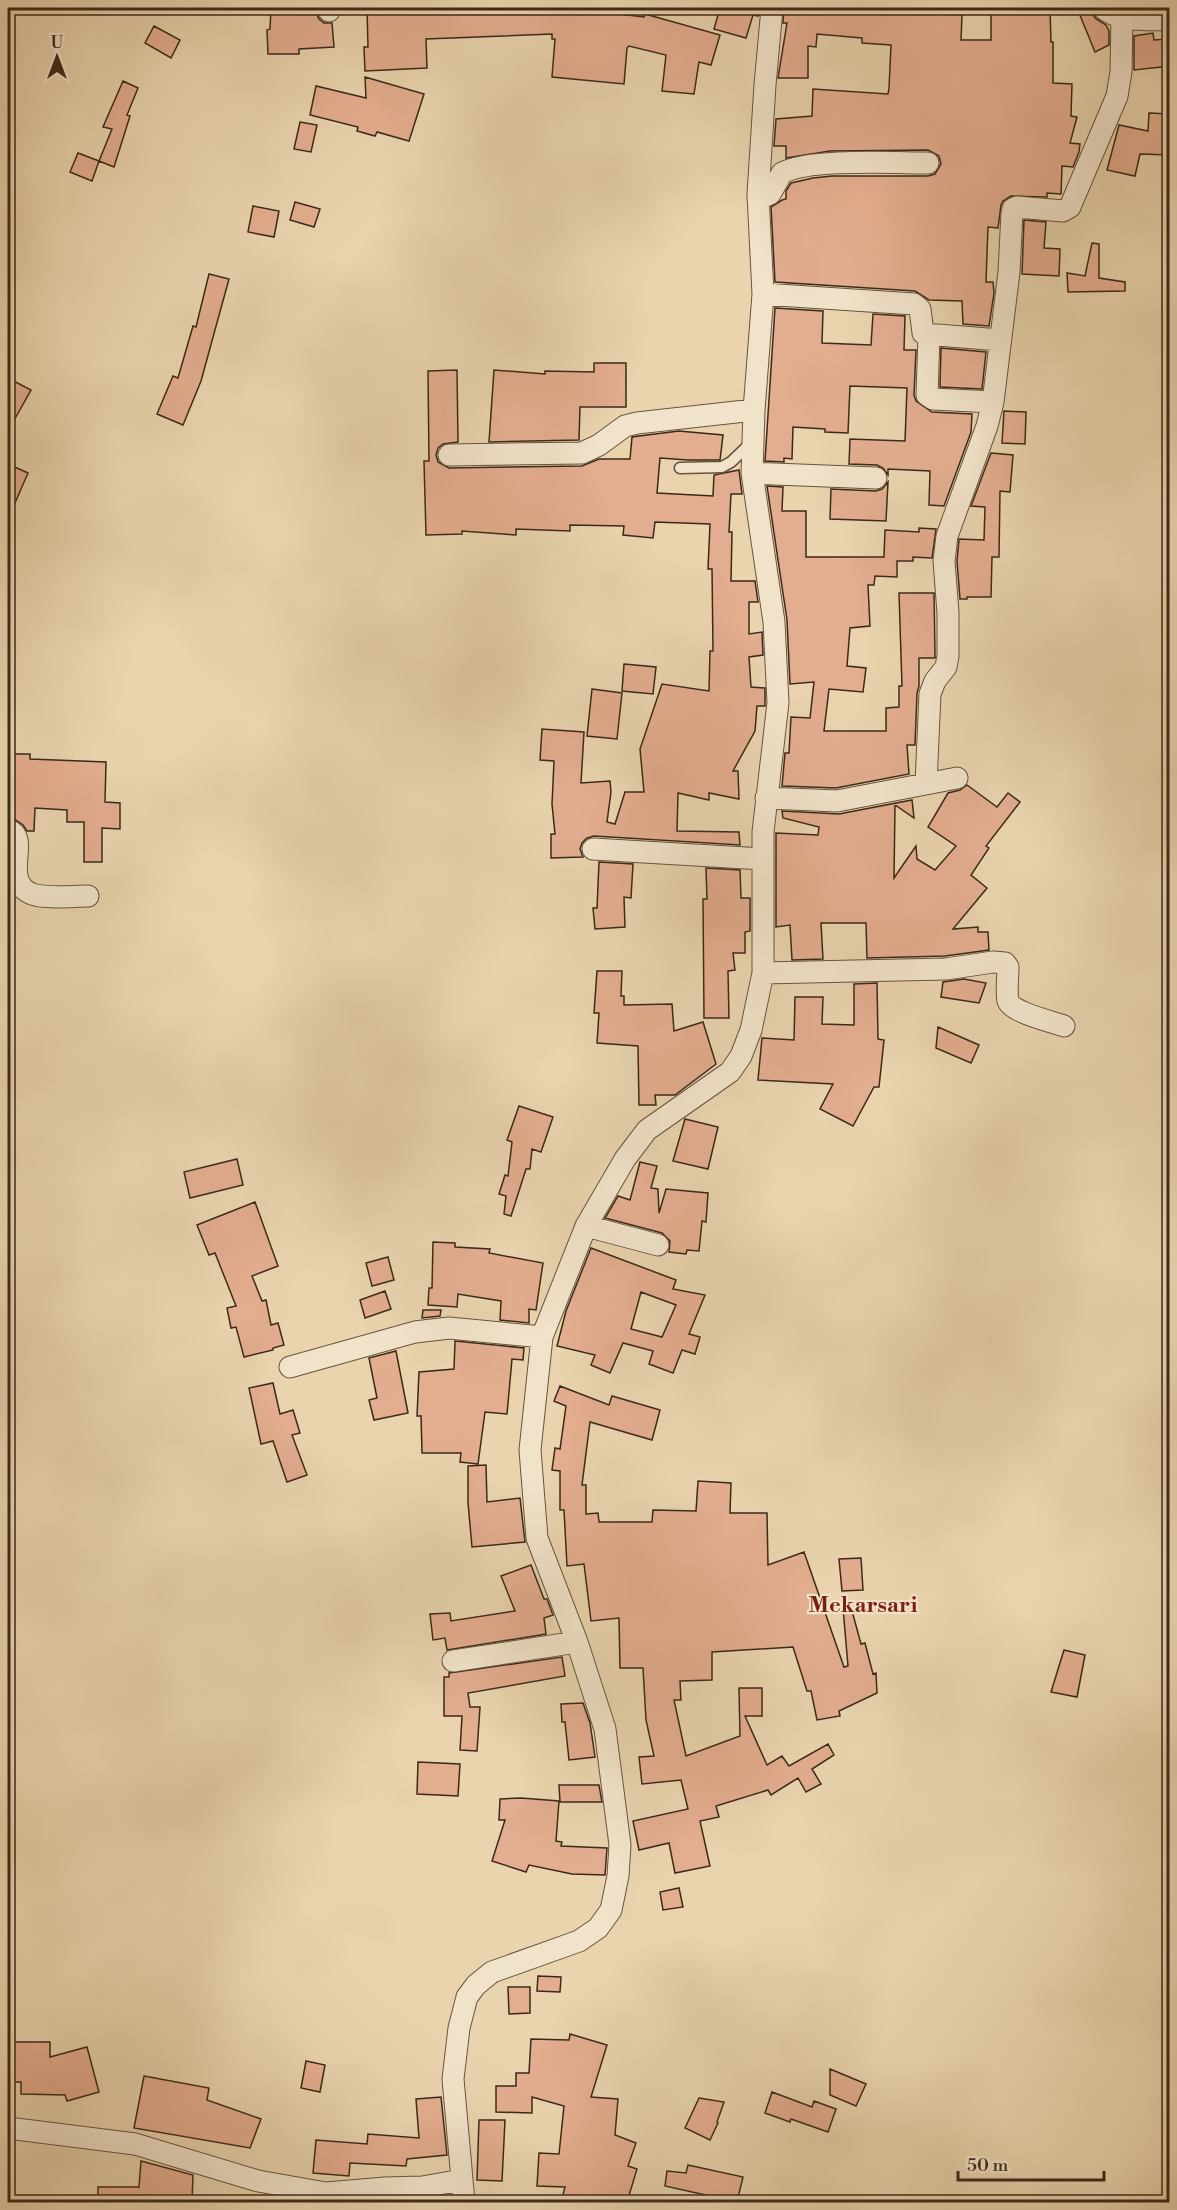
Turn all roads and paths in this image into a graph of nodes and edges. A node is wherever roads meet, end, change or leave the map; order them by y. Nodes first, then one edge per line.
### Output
1 (772, 8) edge
2 (1112, 12) edge
3 (1170, 20) edge
4 (928, 163) dead end
5 (758, 199) junction
6 (763, 294) junction
7 (929, 335) junction
8 (1000, 340) junction
9 (993, 402) junction
10 (754, 410) junction
11 (754, 440) junction
12 (449, 455) dead end
13 (680, 468) dead end
14 (752, 473) junction
15 (876, 478) dead end
16 (957, 778) dead end
17 (926, 784) junction
18 (766, 798) junction
19 (8, 829) edge
20 (593, 849) dead end
21 (763, 859) junction
22 (88, 896) dead end
23 (763, 973) junction
24 (1064, 1026) dead end
25 (586, 1226) junction
26 (658, 1245) dead end
27 (543, 1337) junction
28 (290, 1367) dead end
29 (577, 1642) junction
30 (453, 1661) dead end
31 (8, 2128) edge
32 (462, 2180) junction
33 (464, 2202) edge

1 - 5 street
2 - 3 street
2 - 8 street
4 - 5 street
5 - 6 street
6 - 7 street
6 - 10 street
7 - 8 street
7 - 9 street
8 - 9 street
9 - 17 street
10 - 11 street
10 - 12 street
11 - 13 lane
11 - 14 street
14 - 15 street
14 - 18 street
16 - 17 street
17 - 18 street
18 - 21 street
19 - 22 street
20 - 21 street
21 - 23 street
23 - 24 street
23 - 25 street
25 - 26 street
25 - 27 street
27 - 28 street
27 - 29 street
29 - 30 street
29 - 32 street
31 - 32 street
32 - 33 street

